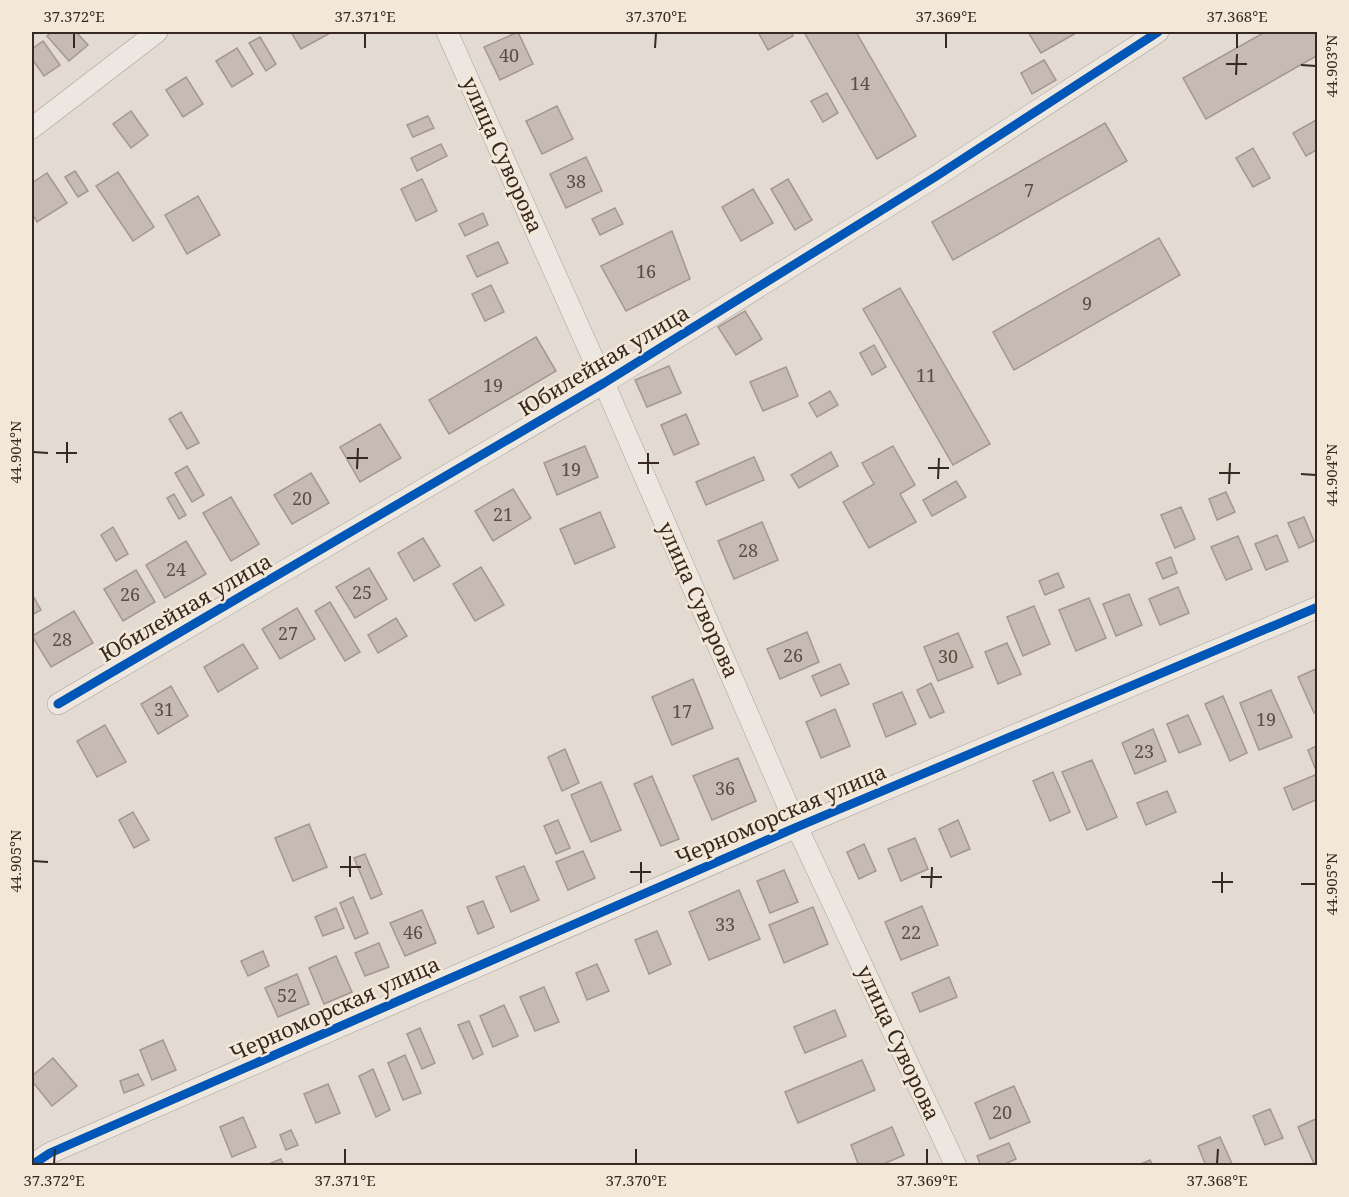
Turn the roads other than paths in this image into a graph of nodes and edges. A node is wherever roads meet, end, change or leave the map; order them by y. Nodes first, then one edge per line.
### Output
1 (157, 32) edge
2 (447, 32) edge
3 (1158, 32) edge
4 (32, 128) edge
5 (604, 383) junction
6 (1317, 607) edge
7 (58, 704) dead end
8 (797, 826) junction
9 (54, 1159) edge
10 (32, 1165) edge
11 (956, 1166) edge

1 - 4 street
2 - 5 street, улица Суворова
3 - 5 street, Юбилейная улица
5 - 7 street, Юбилейная улица
5 - 8 street, улица Суворова
6 - 8 street, Черноморская улица
8 - 9 street, Черноморская улица
8 - 11 street, улица Суворова
9 - 10 street, Черноморская улица

